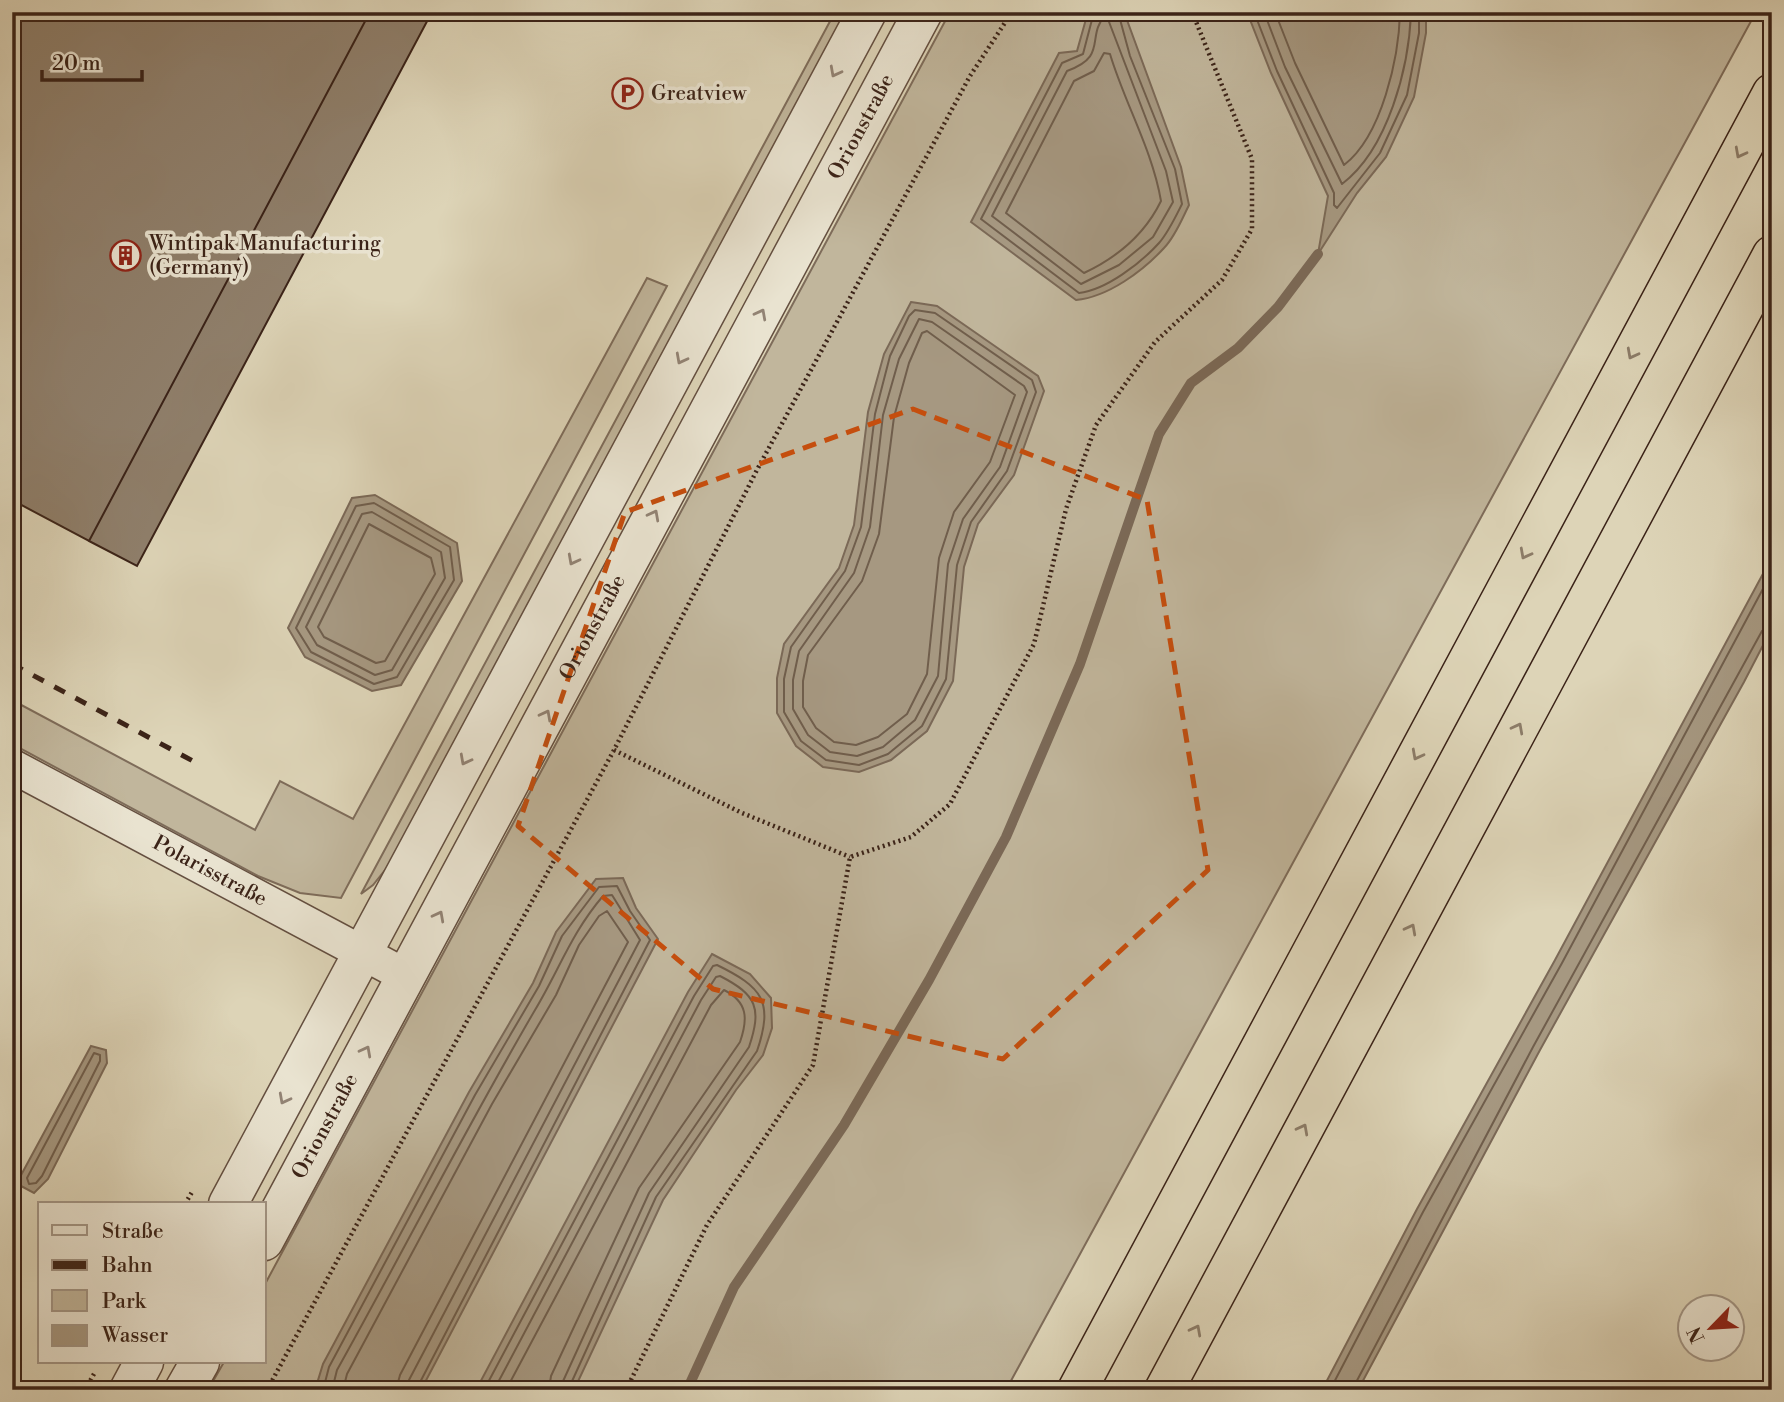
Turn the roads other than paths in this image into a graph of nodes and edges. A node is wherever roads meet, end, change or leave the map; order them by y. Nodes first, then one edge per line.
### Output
1 (867, 12) edge
2 (923, 12) edge
3 (1772, 93) edge
4 (1772, 255) edge
5 (12, 766) edge
6 (362, 952) junction
7 (406, 976) junction
8 (229, 1202) edge
9 (266, 1237) edge
10 (143, 1364) edge
11 (199, 1364) edge
12 (129, 1390) edge
13 (184, 1390) edge
14 (1077, 1390) edge
15 (1164, 1390) edge

1 -> 6 street
7 -> 2 street, Orionstraße
3 -> 14 highway
15 -> 4 highway
5 - 6 street, Polarisstraße
6 - 7 street, Polarisstraße
6 -> 8 street
9 -> 7 street, Orionstraße
10 - 12 street
11 - 13 street

